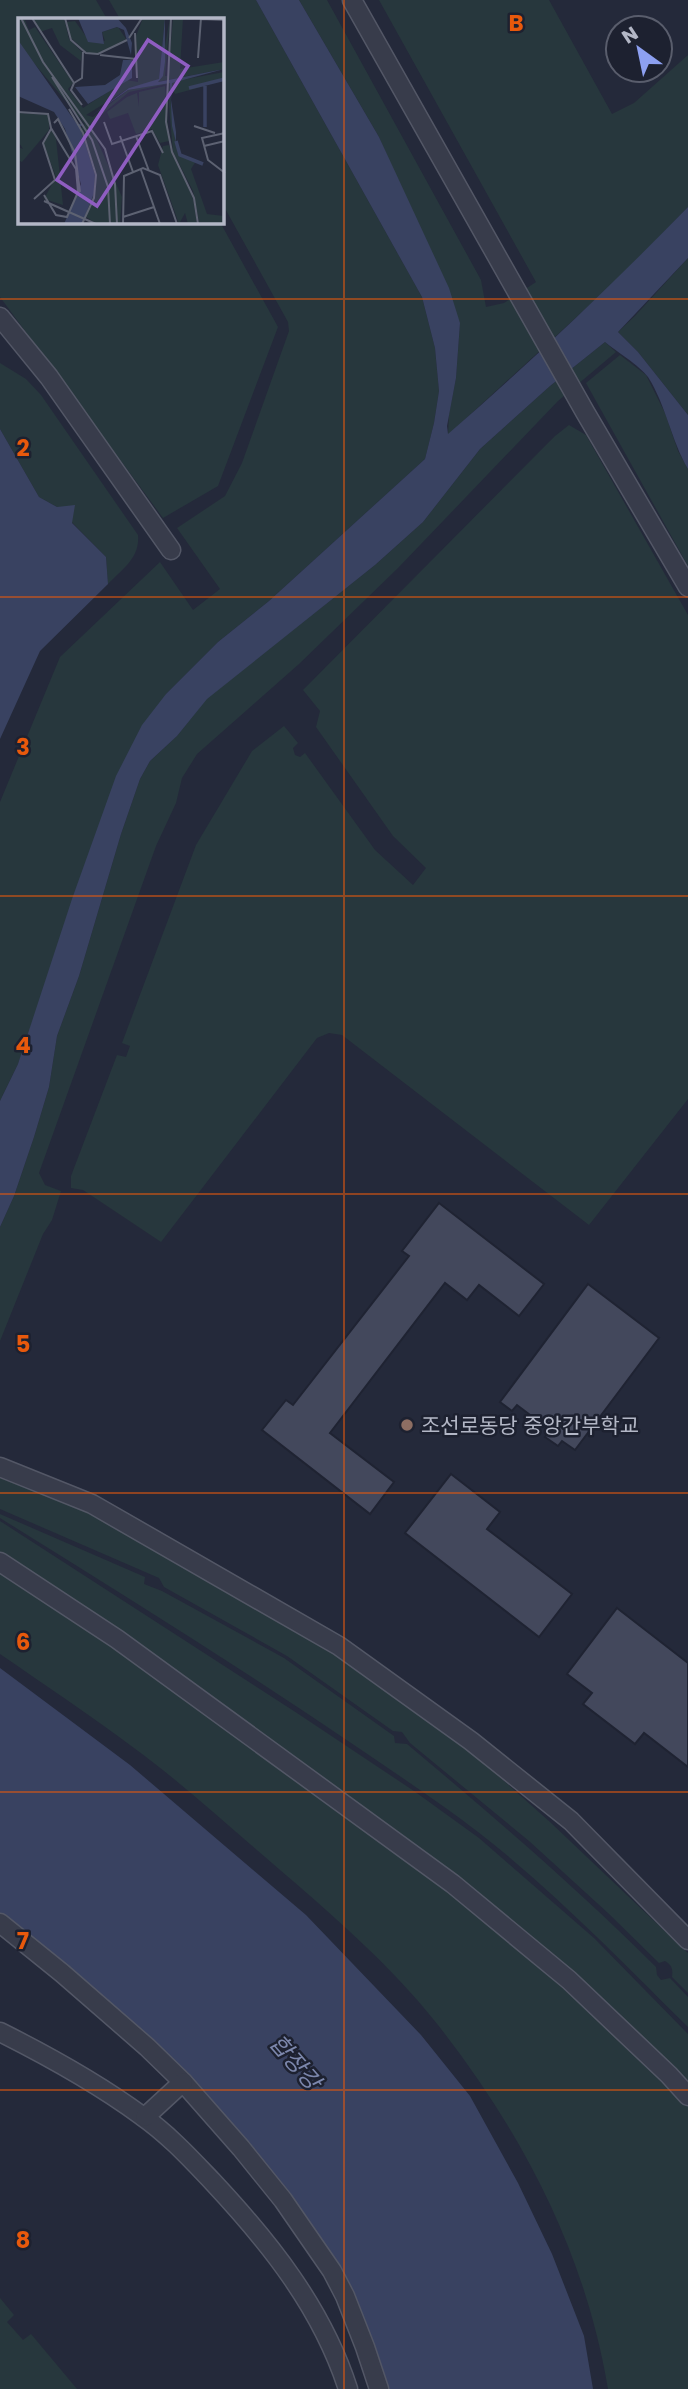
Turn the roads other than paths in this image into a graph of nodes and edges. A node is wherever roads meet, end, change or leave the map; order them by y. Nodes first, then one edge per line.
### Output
1 (352, 0) edge
2 (1, 321) edge
3 (172, 550) dead end
4 (688, 587) edge
5 (0, 1467) edge
6 (0, 1562) edge
7 (0, 1923) edge
8 (688, 1940) edge
9 (0, 2032) edge
10 (183, 2082) junction
11 (688, 2096) edge
12 (145, 2117) junction
13 (348, 2389) edge
14 (379, 2389) edge

1 - 4 street
2 - 3 street
5 - 8 street
6 - 11 street
7 - 10 street
9 - 12 street
10 - 12 street
10 - 14 street
12 - 13 street

